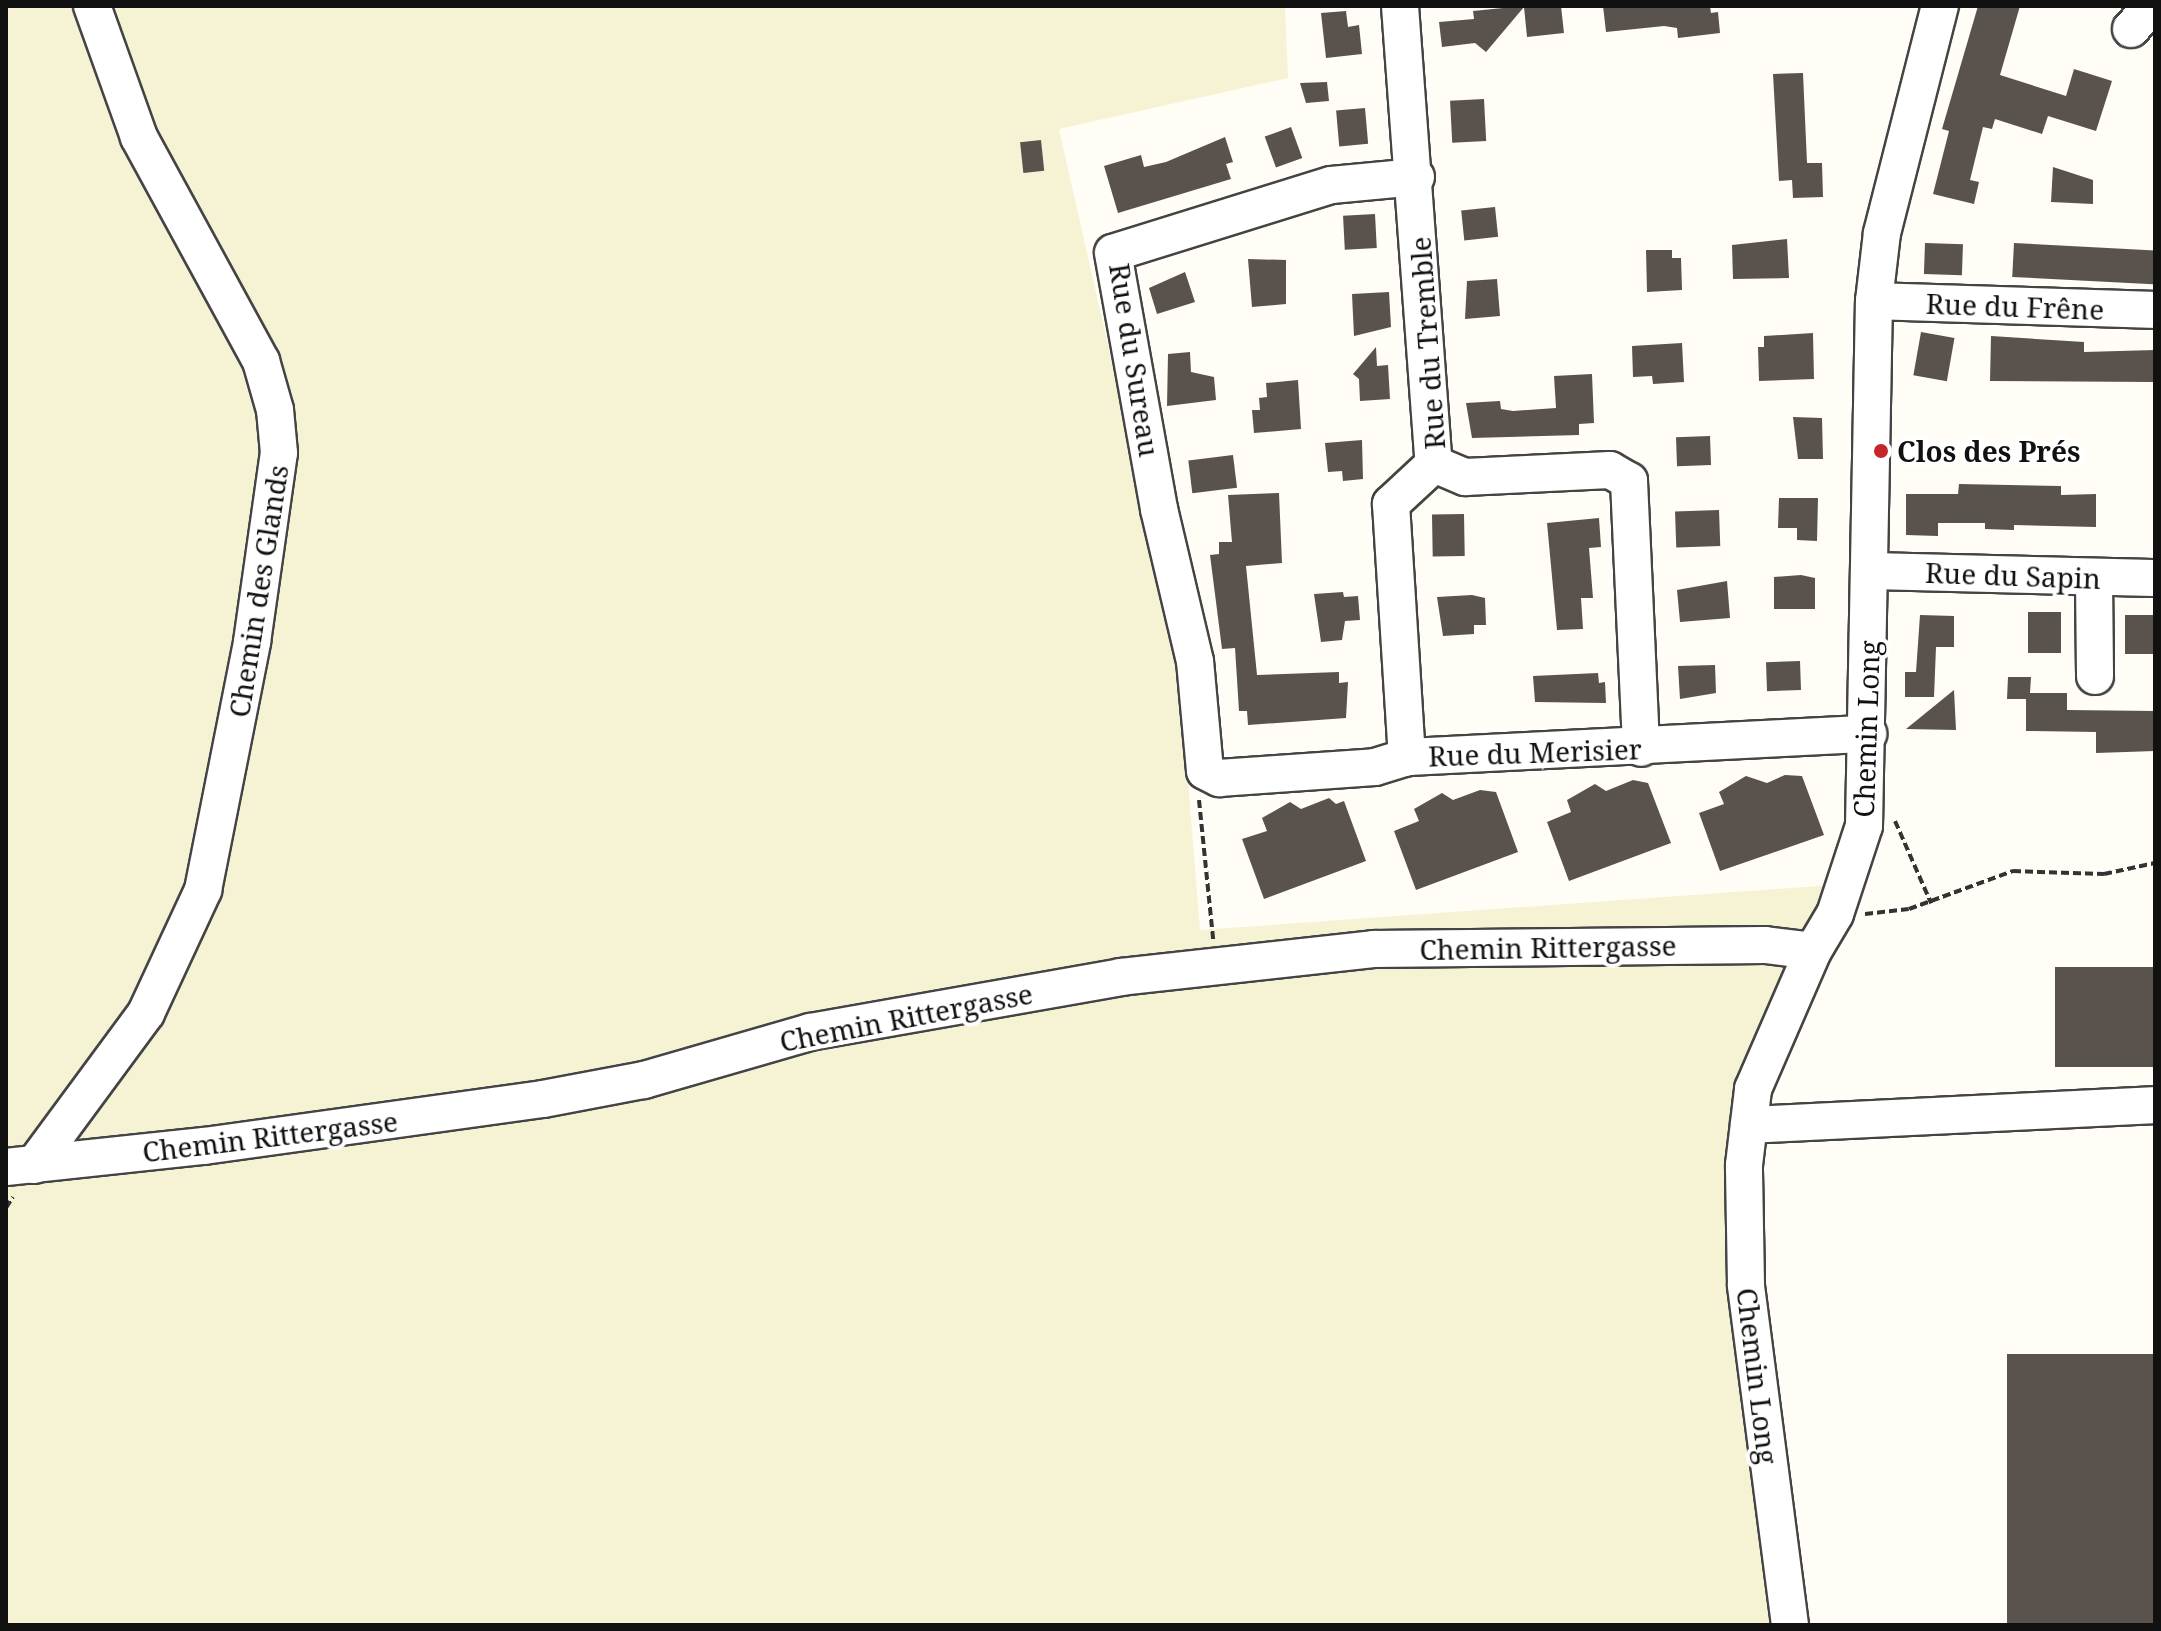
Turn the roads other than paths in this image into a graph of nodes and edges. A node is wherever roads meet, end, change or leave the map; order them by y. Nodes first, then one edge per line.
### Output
1 (92, 6) edge
2 (1400, 6) edge
3 (1940, 6) edge
4 (1416, 177) junction
5 (1874, 301) junction
6 (2155, 310) edge
7 (1434, 464) junction
8 (1870, 571) junction
9 (2155, 578) edge
10 (2094, 579) junction
11 (2095, 676) dead end
12 (1868, 734) junction
13 (1641, 748) junction
14 (1407, 757) junction
15 (1205, 771) joint
16 (1813, 951) junction
17 (2155, 1105) edge
18 (1749, 1125) junction
19 (20, 1166) edge
20 (1790, 1625) edge

1 - 19 street, Chemin des Glands
2 - 4 street, Rue du Tremble
3 - 5 street, Chemin Long
4 - 7 street, Rue du Tremble
4 - 15 street, Rue du Sureau
5 - 6 street, Rue du Frêne
5 - 8 street, Chemin Long
7 - 13 street
7 - 14 street, Rue du Tremble
8 - 10 street, Rue du Sapin
8 - 12 street, Chemin Long
9 - 10 street, Rue du Sapin
10 - 11 street
12 - 13 street, Rue du Merisier
12 - 16 street, Chemin Long
13 - 14 street, Rue du Merisier
14 - 15 street, Rue du Merisier
16 - 18 street, Chemin Long
16 - 19 street, Chemin Rittergasse
17 - 18 street
18 - 20 street, Chemin Long

